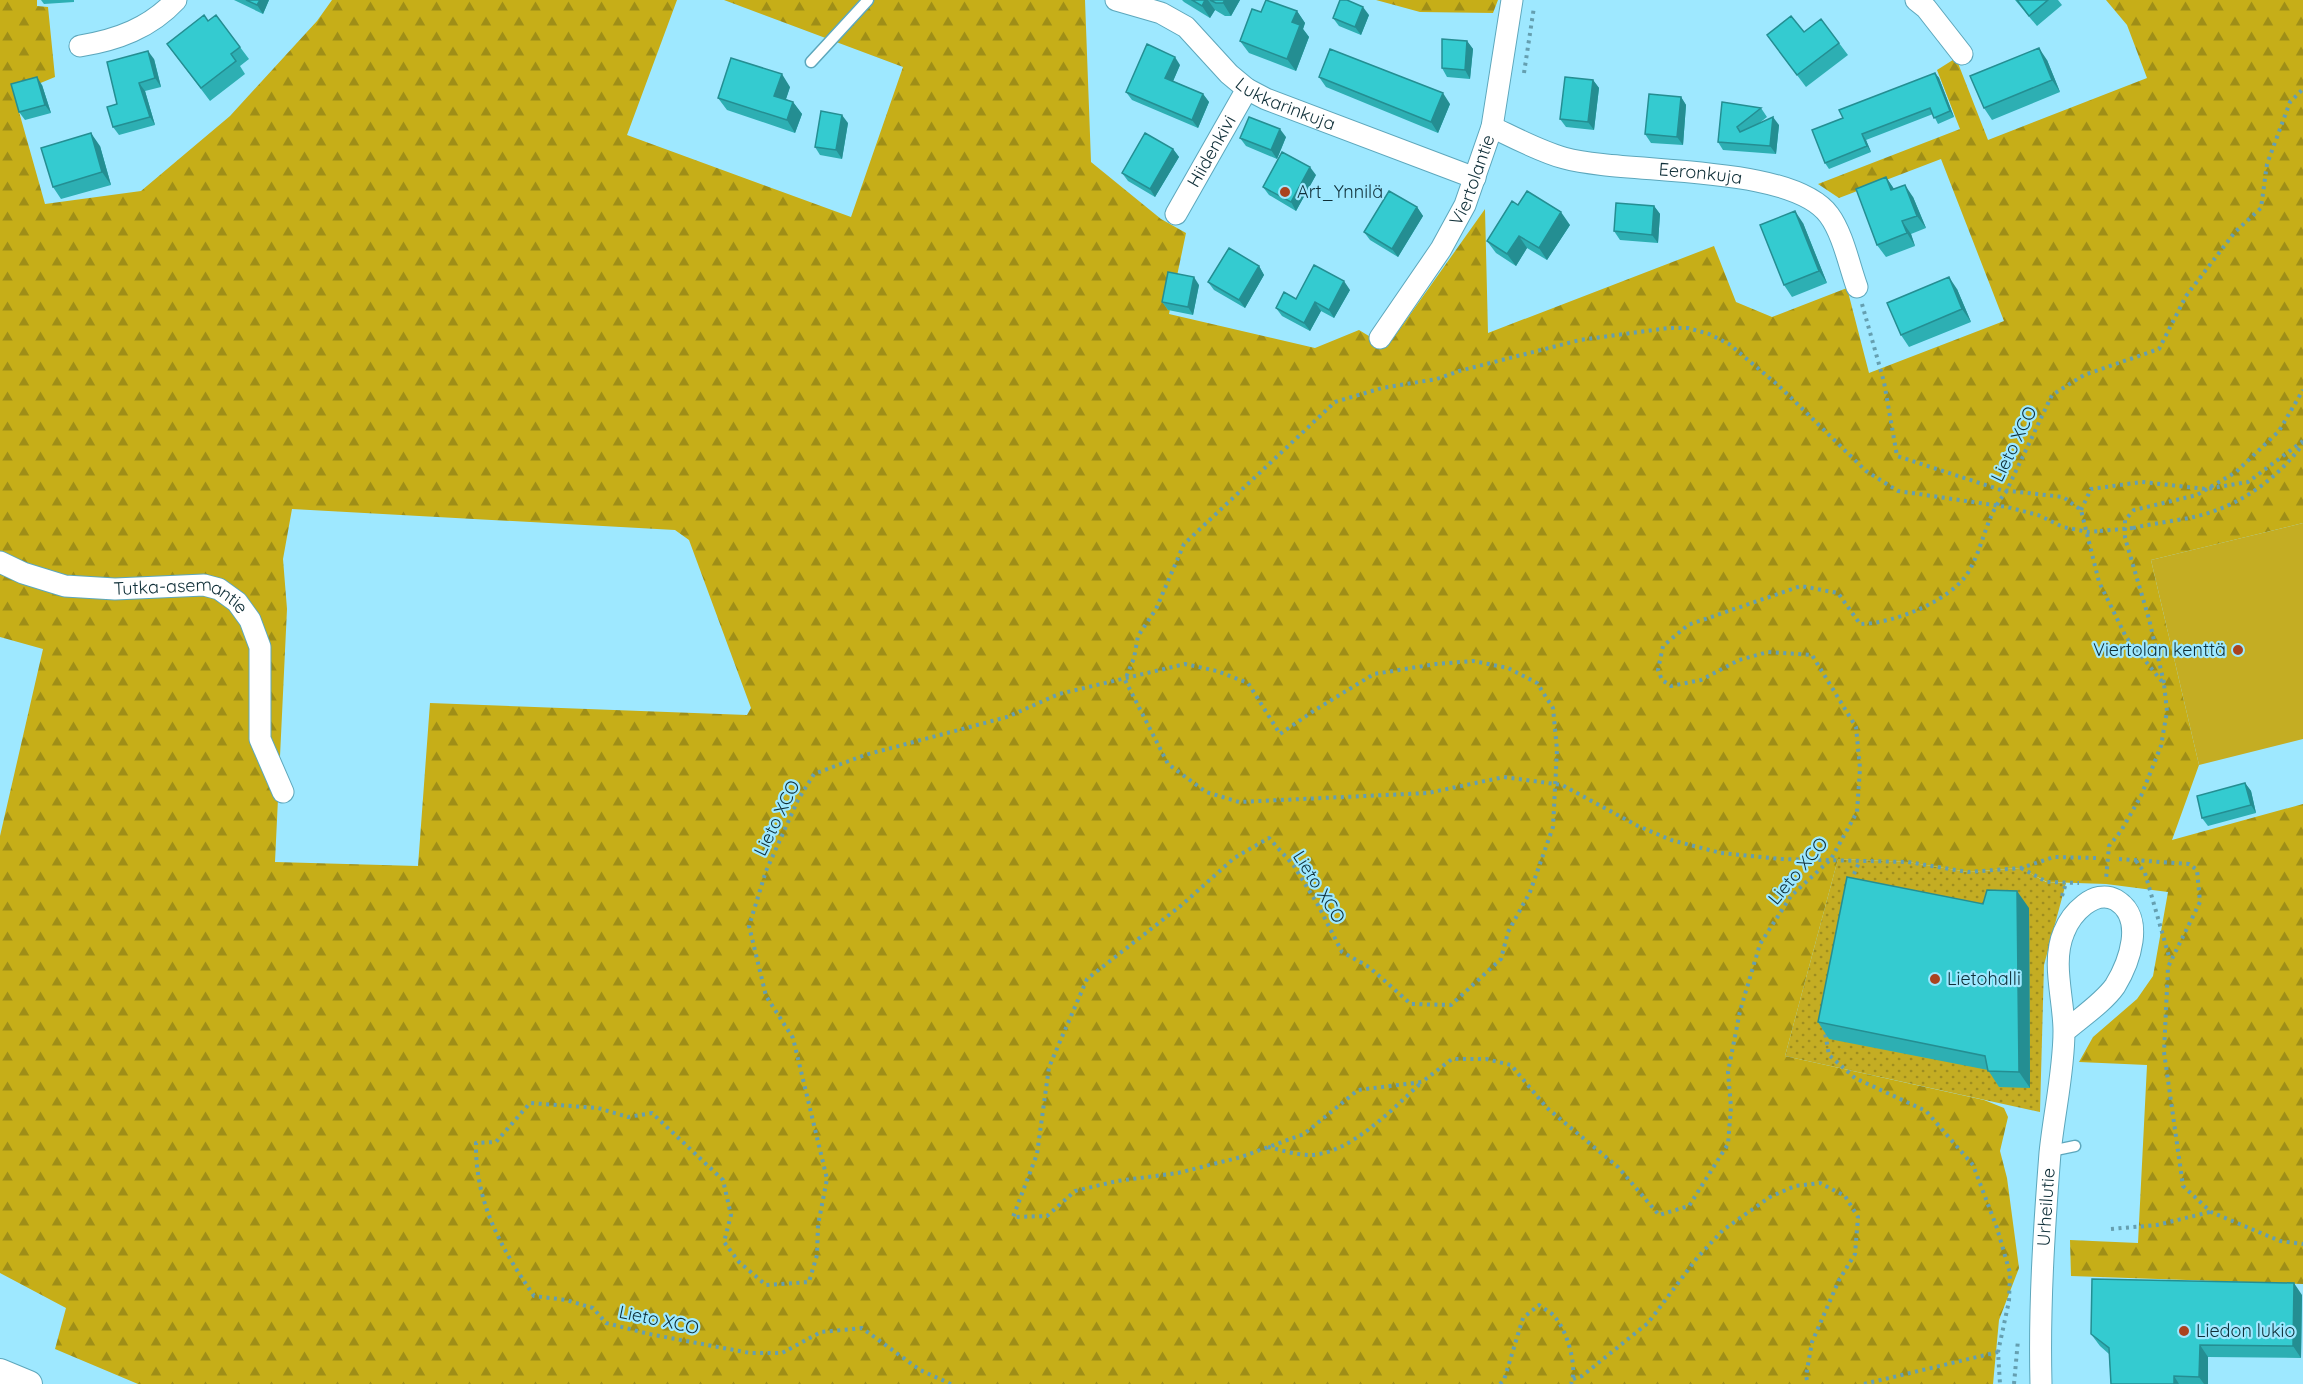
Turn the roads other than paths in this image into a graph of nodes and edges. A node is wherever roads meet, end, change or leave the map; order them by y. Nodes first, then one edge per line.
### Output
1 (176, 0) edge
2 (868, 0) edge
3 (1116, 0) edge
4 (1512, 0) edge
5 (1916, 0) edge
6 (80, 46) dead end
7 (1962, 54) dead end
8 (811, 62) dead end
9 (1247, 89) junction
10 (1492, 127) junction
11 (1474, 178) junction
12 (1176, 214) dead end
13 (1857, 287) road end
14 (1380, 338) dead end
15 (0, 562) edge
16 (283, 792) dead end
17 (2064, 1032) junction
18 (2075, 1146) dead end
19 (2051, 1151) junction
20 (0, 1372) edge
21 (29, 1384) edge
22 (2041, 1384) edge

1 - 6 street
2 - 8 lane
3 - 9 street, Lukkarinkuja
4 - 10 street, Viertolantie
5 - 7 street
9 - 11 street, Lukkarinkuja
9 - 12 street, Hiidenkivi
10 - 11 street, Viertolantie
10 - 13 street, Eeronkuja
11 - 14 street, Viertolantie
15 - 16 street, Tutka-asemantie
17 - 17 street, Urheilutie
17 - 19 street, Urheilutie
18 - 19 lane
19 - 22 street, Urheilutie
20 - 21 street

